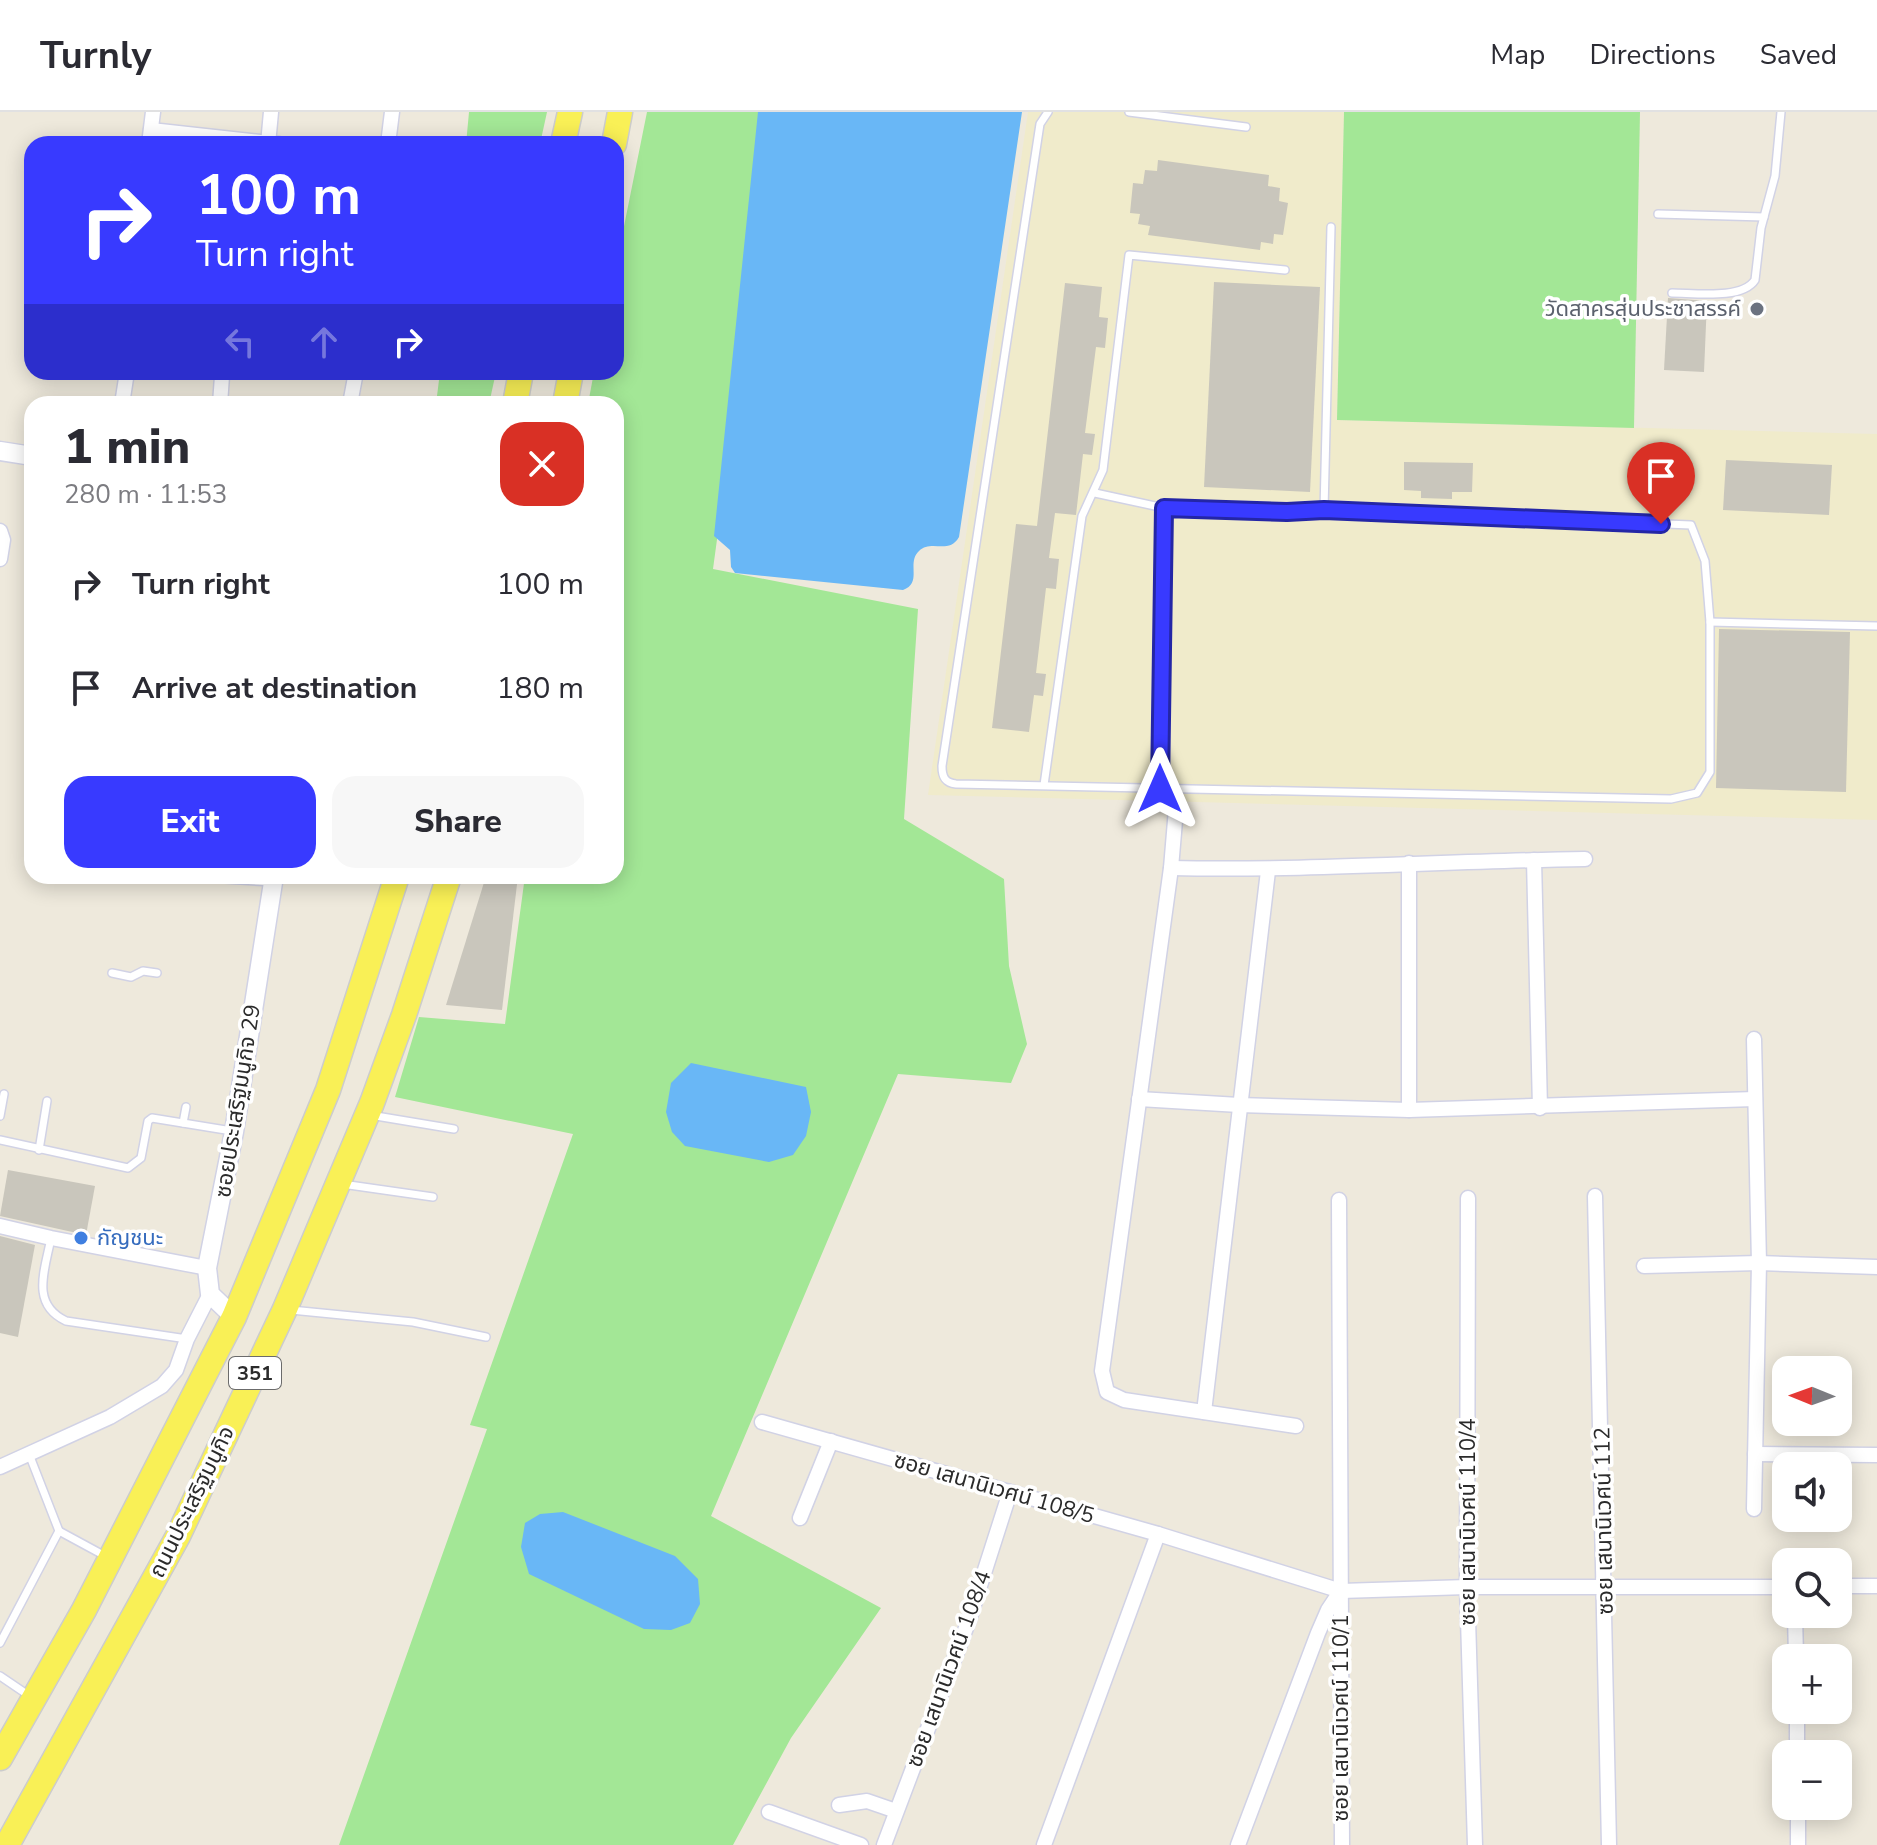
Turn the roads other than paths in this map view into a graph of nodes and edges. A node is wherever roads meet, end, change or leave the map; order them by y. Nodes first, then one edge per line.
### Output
1 (153, 112) edge
2 (271, 112) edge
3 (392, 112) edge
4 (570, 112) edge
5 (620, 112) edge
6 (1048, 112) edge
7 (1129, 112) edge
8 (1781, 112) edge
9 (1246, 127) dead end
10 (150, 136) edge
11 (271, 136) edge
12 (389, 136) edge
13 (565, 136) edge
14 (616, 136) edge
15 (1658, 214) dead end
16 (1764, 217) junction
17 (1331, 227) dead end
18 (1285, 270) dead end
19 (1672, 293) dead end
20 (0, 451) edge
21 (24, 455) edge
22 (1095, 493) junction
23 (1164, 508) junction
24 (1324, 510) junction
25 (0, 531) edge
26 (0, 559) edge
27 (1710, 622) junction
28 (1877, 626) edge
29 (1044, 785) junction
30 (1160, 789) junction
31 (1176, 809) dead end
32 (1585, 859) dead end
33 (1534, 860) junction
34 (1409, 863) junction
35 (1171, 868) junction
36 (1268, 871) junction
37 (273, 884) edge
38 (394, 884) edge
39 (446, 884) edge
40 (112, 973) dead end
41 (157, 973) dead end
42 (1754, 1039) dead end
43 (4, 1094) dead end
44 (1139, 1099) junction
45 (1755, 1099) junction
46 (47, 1101) dead end
47 (1239, 1105) junction
48 (186, 1107) dead end
49 (1540, 1108) junction
50 (1409, 1110) junction
51 (367, 1115) junction
52 (0, 1116) edge
53 (183, 1123) junction
54 (454, 1129) dead end
55 (234, 1132) junction
56 (0, 1140) edge
57 (39, 1150) junction
58 (339, 1184) junction
59 (1595, 1196) dead end
60 (433, 1197) dead end
61 (1468, 1198) dead end
62 (1339, 1200) dead end
63 (0, 1226) edge
64 (51, 1238) junction
65 (1759, 1263) junction
66 (1644, 1266) dead end
67 (1877, 1267) edge
68 (207, 1268) junction
69 (210, 1294) junction
70 (285, 1309) junction
71 (234, 1317) junction
72 (486, 1337) dead end
73 (187, 1339) junction
74 (1204, 1412) junction
75 (762, 1422) dead end
76 (1296, 1426) dead end
77 (831, 1441) junction
78 (29, 1454) junction
79 (1755, 1454) junction
80 (1877, 1455) edge
81 (0, 1467) edge
82 (1010, 1492) junction
83 (1754, 1509) dead end
84 (800, 1518) dead end
85 (59, 1531) junction
86 (1158, 1534) junction
87 (110, 1559) junction
88 (1852, 1586) edge
89 (1877, 1586) edge
90 (1467, 1587) junction
91 (1772, 1587) edge
92 (1606, 1588) junction
93 (1341, 1591) junction
94 (0, 1643) edge
95 (0, 1676) edge
96 (33, 1699) junction
97 (0, 1758) edge
98 (31, 1803) junction
99 (839, 1805) dead end
100 (896, 1811) junction
101 (769, 1812) dead end
102 (1798, 1820) edge
103 (7, 1845) edge
104 (29, 1845) edge
105 (861, 1845) edge
106 (884, 1845) edge
107 (1044, 1845) edge
108 (1238, 1845) edge
109 (1342, 1845) edge
110 (1475, 1845) edge
111 (1609, 1845) edge
112 (1798, 1845) edge

1 - 10 street
2 - 11 street
3 - 12 street
4 - 13 main road
5 - 14 main road
6 - 29 lane
7 - 9 lane
8 - 16 lane
15 - 16 lane
16 - 19 lane
17 - 24 lane
18 - 22 lane
20 - 21 street
22 - 23 lane
22 - 29 lane
23 - 24 lane
23 - 30 lane
24 - 27 lane
25 - 26 street
27 - 28 lane
27 - 30 lane
29 - 30 lane
31 - 35 street
32 - 33 street
33 - 34 street
33 - 49 street
34 - 36 street
34 - 50 street
35 - 36 street
35 - 44 street
36 - 47 street
37 - 55 street, ซอยประเสริฐมนูกิจ 29
38 - 71 main road, ถนนประเสริฐมนูกิจ / 351
39 - 51 main road, ถนนประเสริฐมนูกิจ / 351
40 - 41 lane
42 - 45 street
43 - 52 lane
44 - 47 street
44 - 74 street
45 - 49 street
45 - 65 street
46 - 57 lane
47 - 50 street
47 - 74 street
48 - 53 lane
49 - 50 street
51 - 54 lane
51 - 58 main road, ถนนประเสริฐมนูกิจ / 351
53 - 55 lane
53 - 57 lane
55 - 68 street, ซอยประเสริฐมนูกิจ 29
56 - 57 lane
58 - 60 lane
58 - 70 main road, ถนนประเสริฐมนูกิจ / 351
59 - 92 street, ซอย เสนานิเวศน์ 112
61 - 90 street, ซอย เสนานิเวศน์ 110/4
62 - 93 street, ซอย เสนานิเวศน์ 110/1
63 - 64 street
64 - 68 street
64 - 73 lane
65 - 66 street
65 - 67 street
65 - 79 street
68 - 69 street, ซอยประเสริฐมนูกิจ 29
69 - 71 street
69 - 73 street
70 - 72 lane
70 - 98 main road, ถนนประเสริฐมนูกิจ / 351
71 - 87 main road, ถนนประเสริฐมนูกิจ / 351
73 - 78 street
74 - 76 street
75 - 77 street, ซอย เสนานิเวศน์ 108/5
77 - 82 street, ซอย เสนานิเวศน์ 108/5
77 - 84 street
78 - 81 street
78 - 85 lane
79 - 80 street
79 - 83 street
82 - 86 street, ซอย เสนานิเวศน์ 108/5
82 - 100 street, ซอย เสนานิเวศน์ 108/4
85 - 87 lane
85 - 94 lane
86 - 93 street, ซอย เสนานิเวศน์ 108/5
86 - 107 street
87 - 96 main road, ถนนประเสริฐมนูกิจ / 351
88 - 89 street
90 - 92 street, ซอย เสนานิเวศน์ 108/5
90 - 93 street, ซอย เสนานิเวศน์ 108/5
90 - 110 street, ซอย เสนานิเวศน์ 110/4
91 - 92 street, ซอย เสนานิเวศน์ 108/5
92 - 111 street, ซอย เสนานิเวศน์ 112
93 - 108 street
93 - 109 street, ซอย เสนานิเวศน์ 110/1
95 - 96 lane
96 - 97 main road, ถนนประเสริฐมนูกิจ / 351
98 - 103 main road, ถนนประเสริฐมนูกิจ / 351
98 - 104 main road
99 - 100 street
100 - 106 street, ซอย เสนานิเวศน์ 108/4
101 - 105 street
102 - 112 street

